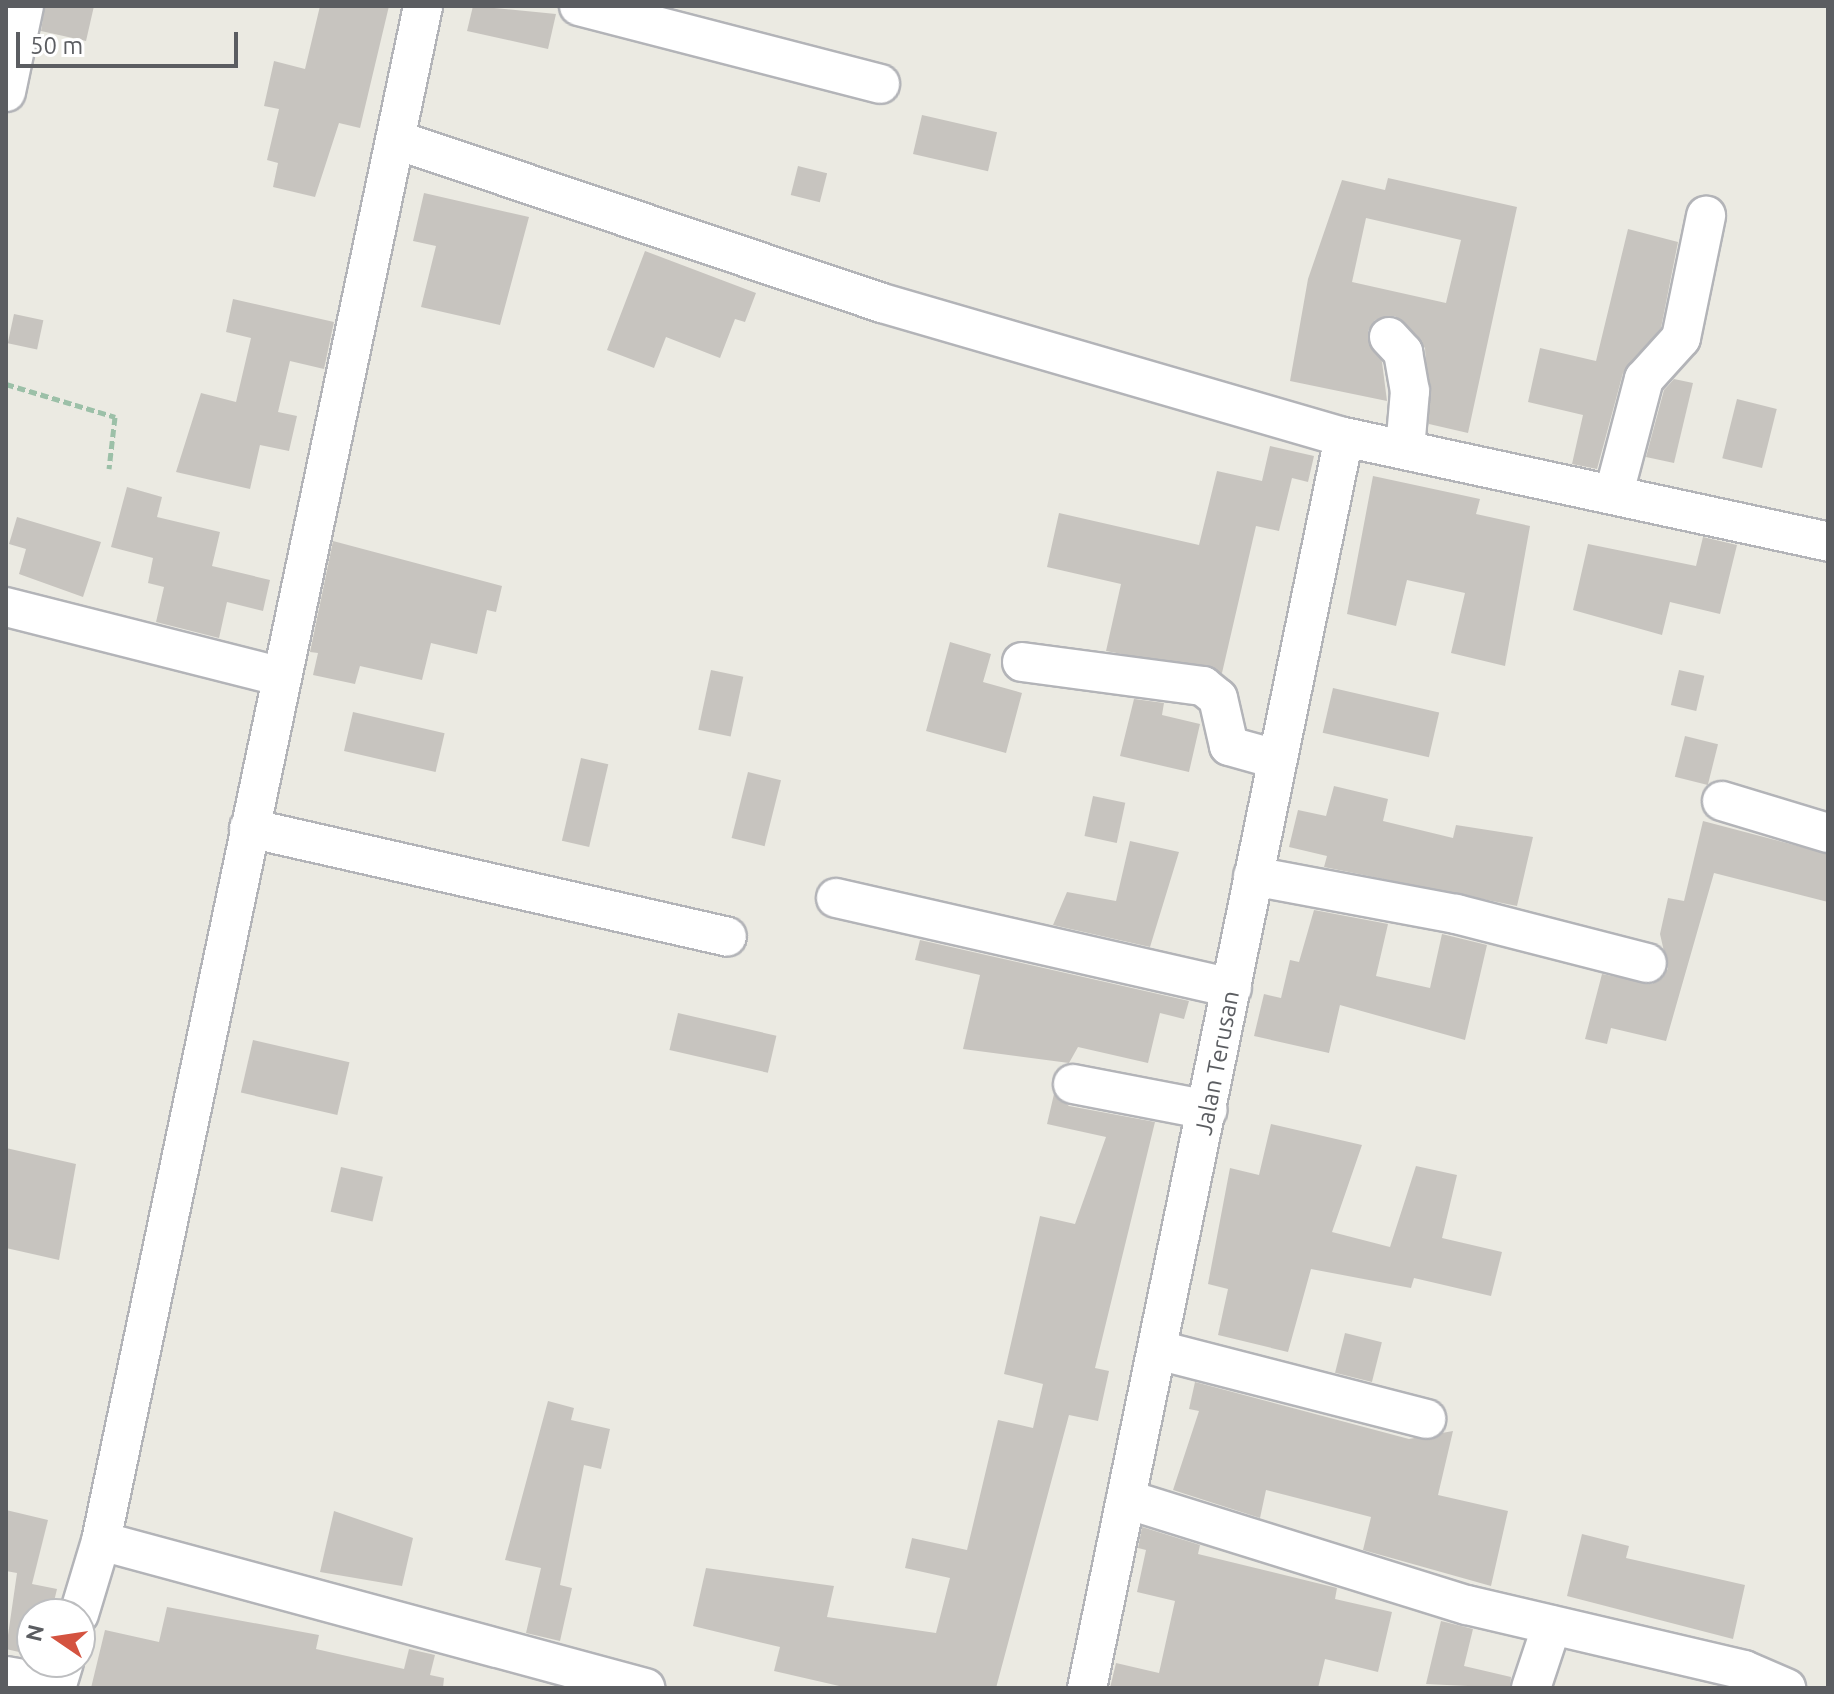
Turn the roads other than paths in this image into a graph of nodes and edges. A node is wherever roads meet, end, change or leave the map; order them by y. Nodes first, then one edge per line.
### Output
1 (24, 6) edge
2 (423, 6) edge
3 (579, 6) edge
4 (880, 84) dead end
5 (6, 92) edge
6 (397, 140) junction
7 (1706, 216) dead end
8 (1389, 337) dead end
9 (1344, 437) junction
10 (1405, 449) junction
11 (1614, 493) junction
12 (1828, 542) edge
13 (6, 607) edge
14 (1022, 662) dead end
15 (279, 676) junction
16 (1276, 759) junction
17 (1722, 801) dead end
18 (249, 828) junction
19 (1828, 833) edge
20 (1253, 876) junction
21 (836, 898) dead end
22 (727, 937) dead end
23 (1647, 963) dead end
24 (1232, 988) junction
25 (1073, 1084) dead end
26 (1208, 1110) junction
27 (1158, 1350) junction
28 (1426, 1419) dead end
29 (1126, 1499) junction
30 (101, 1541) junction
31 (84, 1598) edge
32 (1552, 1625) junction
33 (645, 1688) edge
34 (1087, 1688) edge
35 (1531, 1688) edge
36 (1786, 1688) edge

1 - 5 street
2 - 6 street
3 - 4 street
6 - 9 street
6 - 15 street
7 - 11 street
8 - 10 street
9 - 10 street
9 - 16 street, Jalan Terusan
10 - 11 street
11 - 12 street
13 - 15 street
14 - 16 street
15 - 18 street
16 - 20 street, Jalan Terusan
17 - 19 street
18 - 22 street
18 - 30 street
20 - 23 street
20 - 24 street, Jalan Terusan
21 - 24 street
24 - 26 street, Jalan Terusan
25 - 26 street
26 - 27 street, Jalan Terusan
27 - 28 street
27 - 29 street, Jalan Terusan
29 - 32 street
29 - 34 street, Jalan Terusan
30 - 31 street
30 - 33 street
32 - 35 street
32 - 36 street

